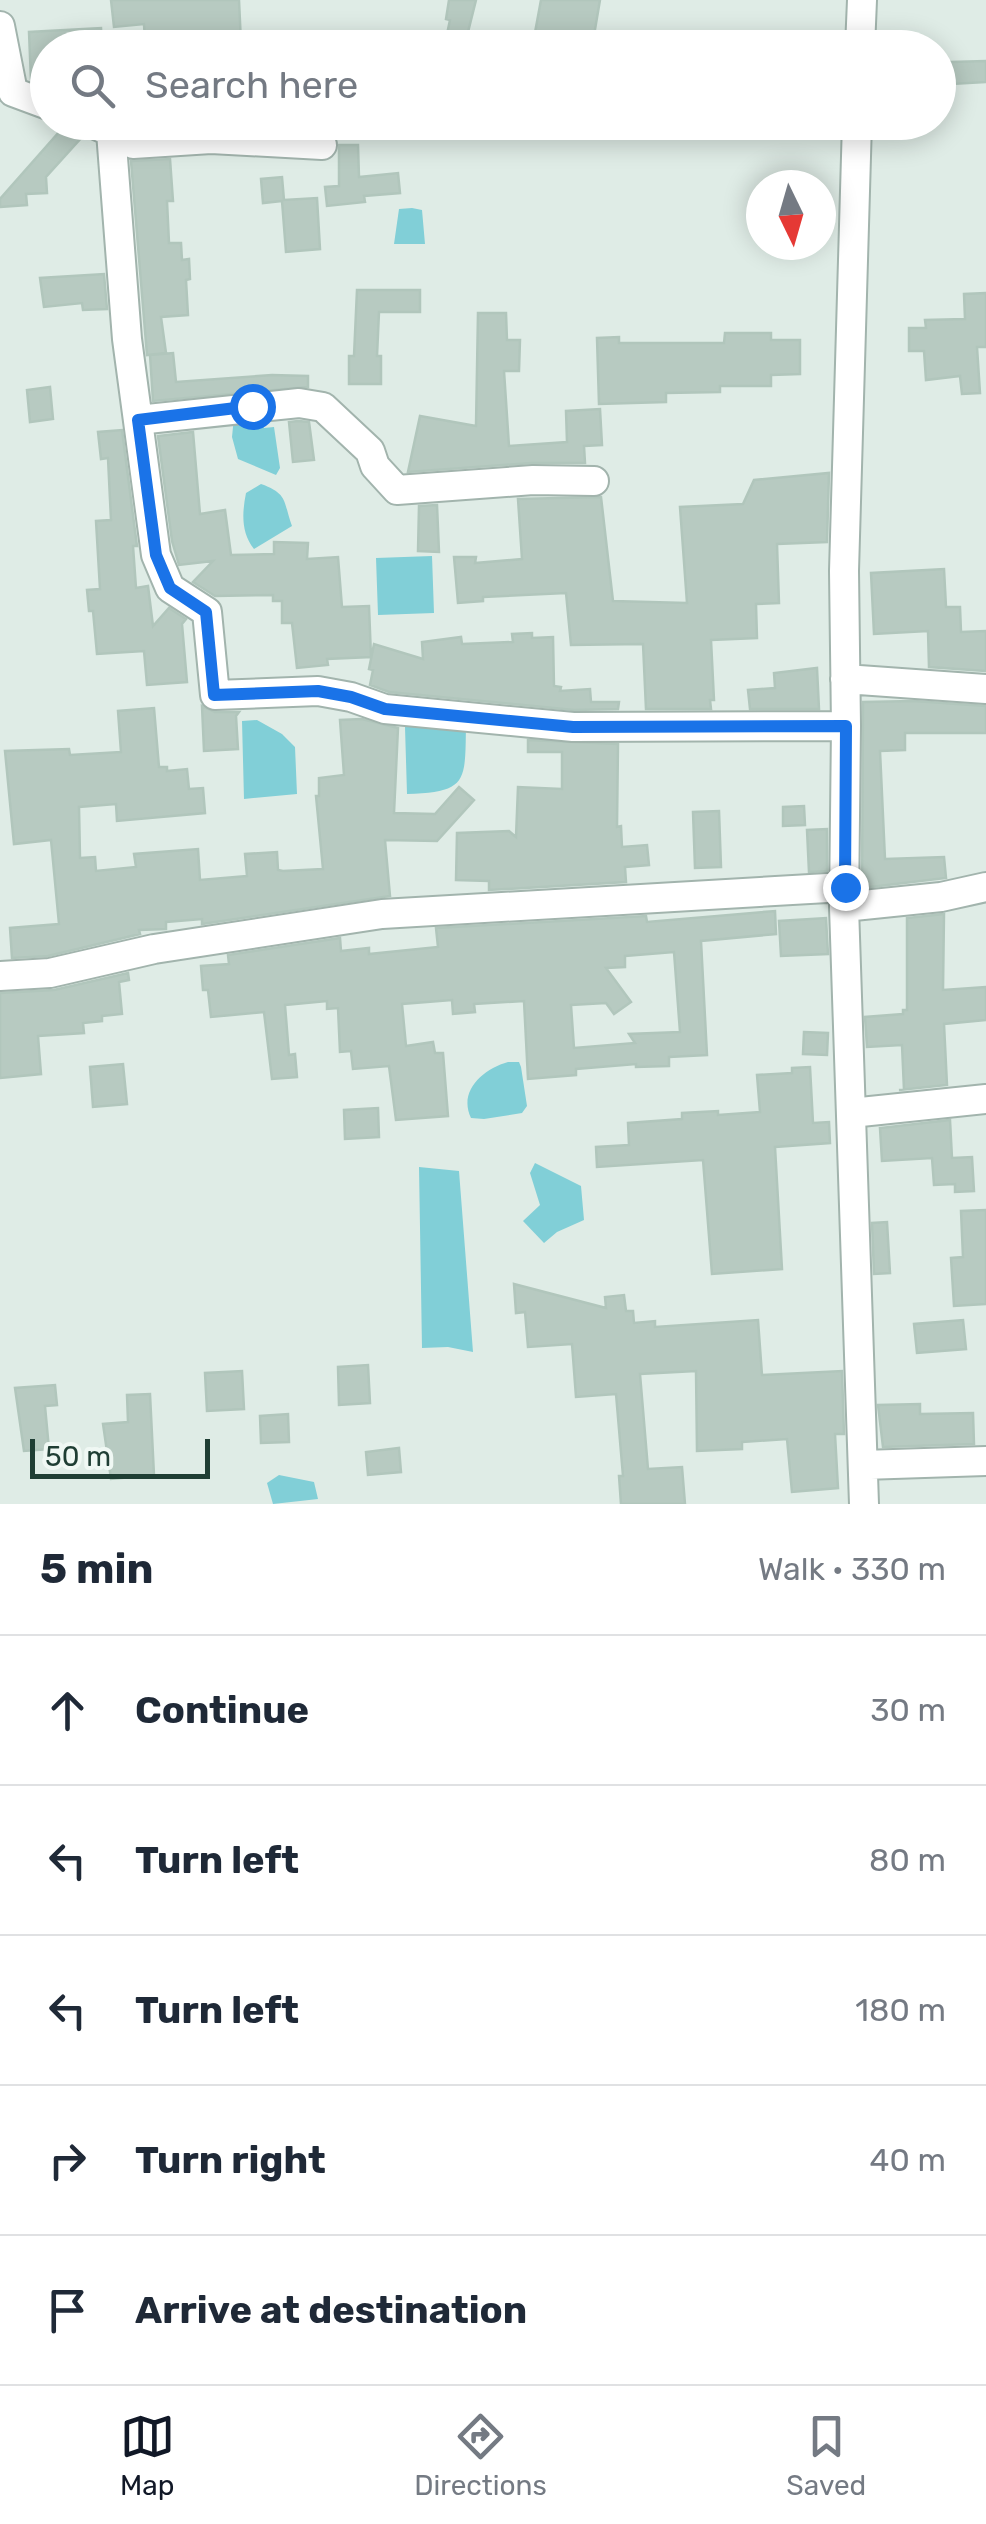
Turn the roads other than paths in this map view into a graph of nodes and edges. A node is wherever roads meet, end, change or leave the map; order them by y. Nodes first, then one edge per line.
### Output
1 (862, 0) edge
2 (0, 26) edge
3 (861, 30) edge
4 (6, 85) edge
5 (30, 98) edge
6 (102, 140) edge
7 (125, 140) edge
8 (195, 140) edge
9 (227, 140) edge
10 (856, 140) edge
11 (322, 146) dead end
12 (138, 420) junction
13 (594, 481) dead end
14 (845, 679) junction
15 (986, 689) edge
16 (846, 726) junction
17 (986, 887) edge
18 (844, 897) junction
19 (0, 976) edge
20 (986, 1098) edge
21 (851, 1113) junction
22 (986, 1460) edge
23 (863, 1465) junction
24 (864, 1504) edge

1 - 3 street
2 - 4 street
4 - 5 street
6 - 12 street
7 - 8 street
9 - 11 street
10 - 14 street
12 - 13 street
12 - 16 street
14 - 15 street
14 - 16 street
16 - 18 street
17 - 18 street
18 - 19 street
18 - 21 street
20 - 21 street
21 - 23 street
22 - 23 street
23 - 24 street

